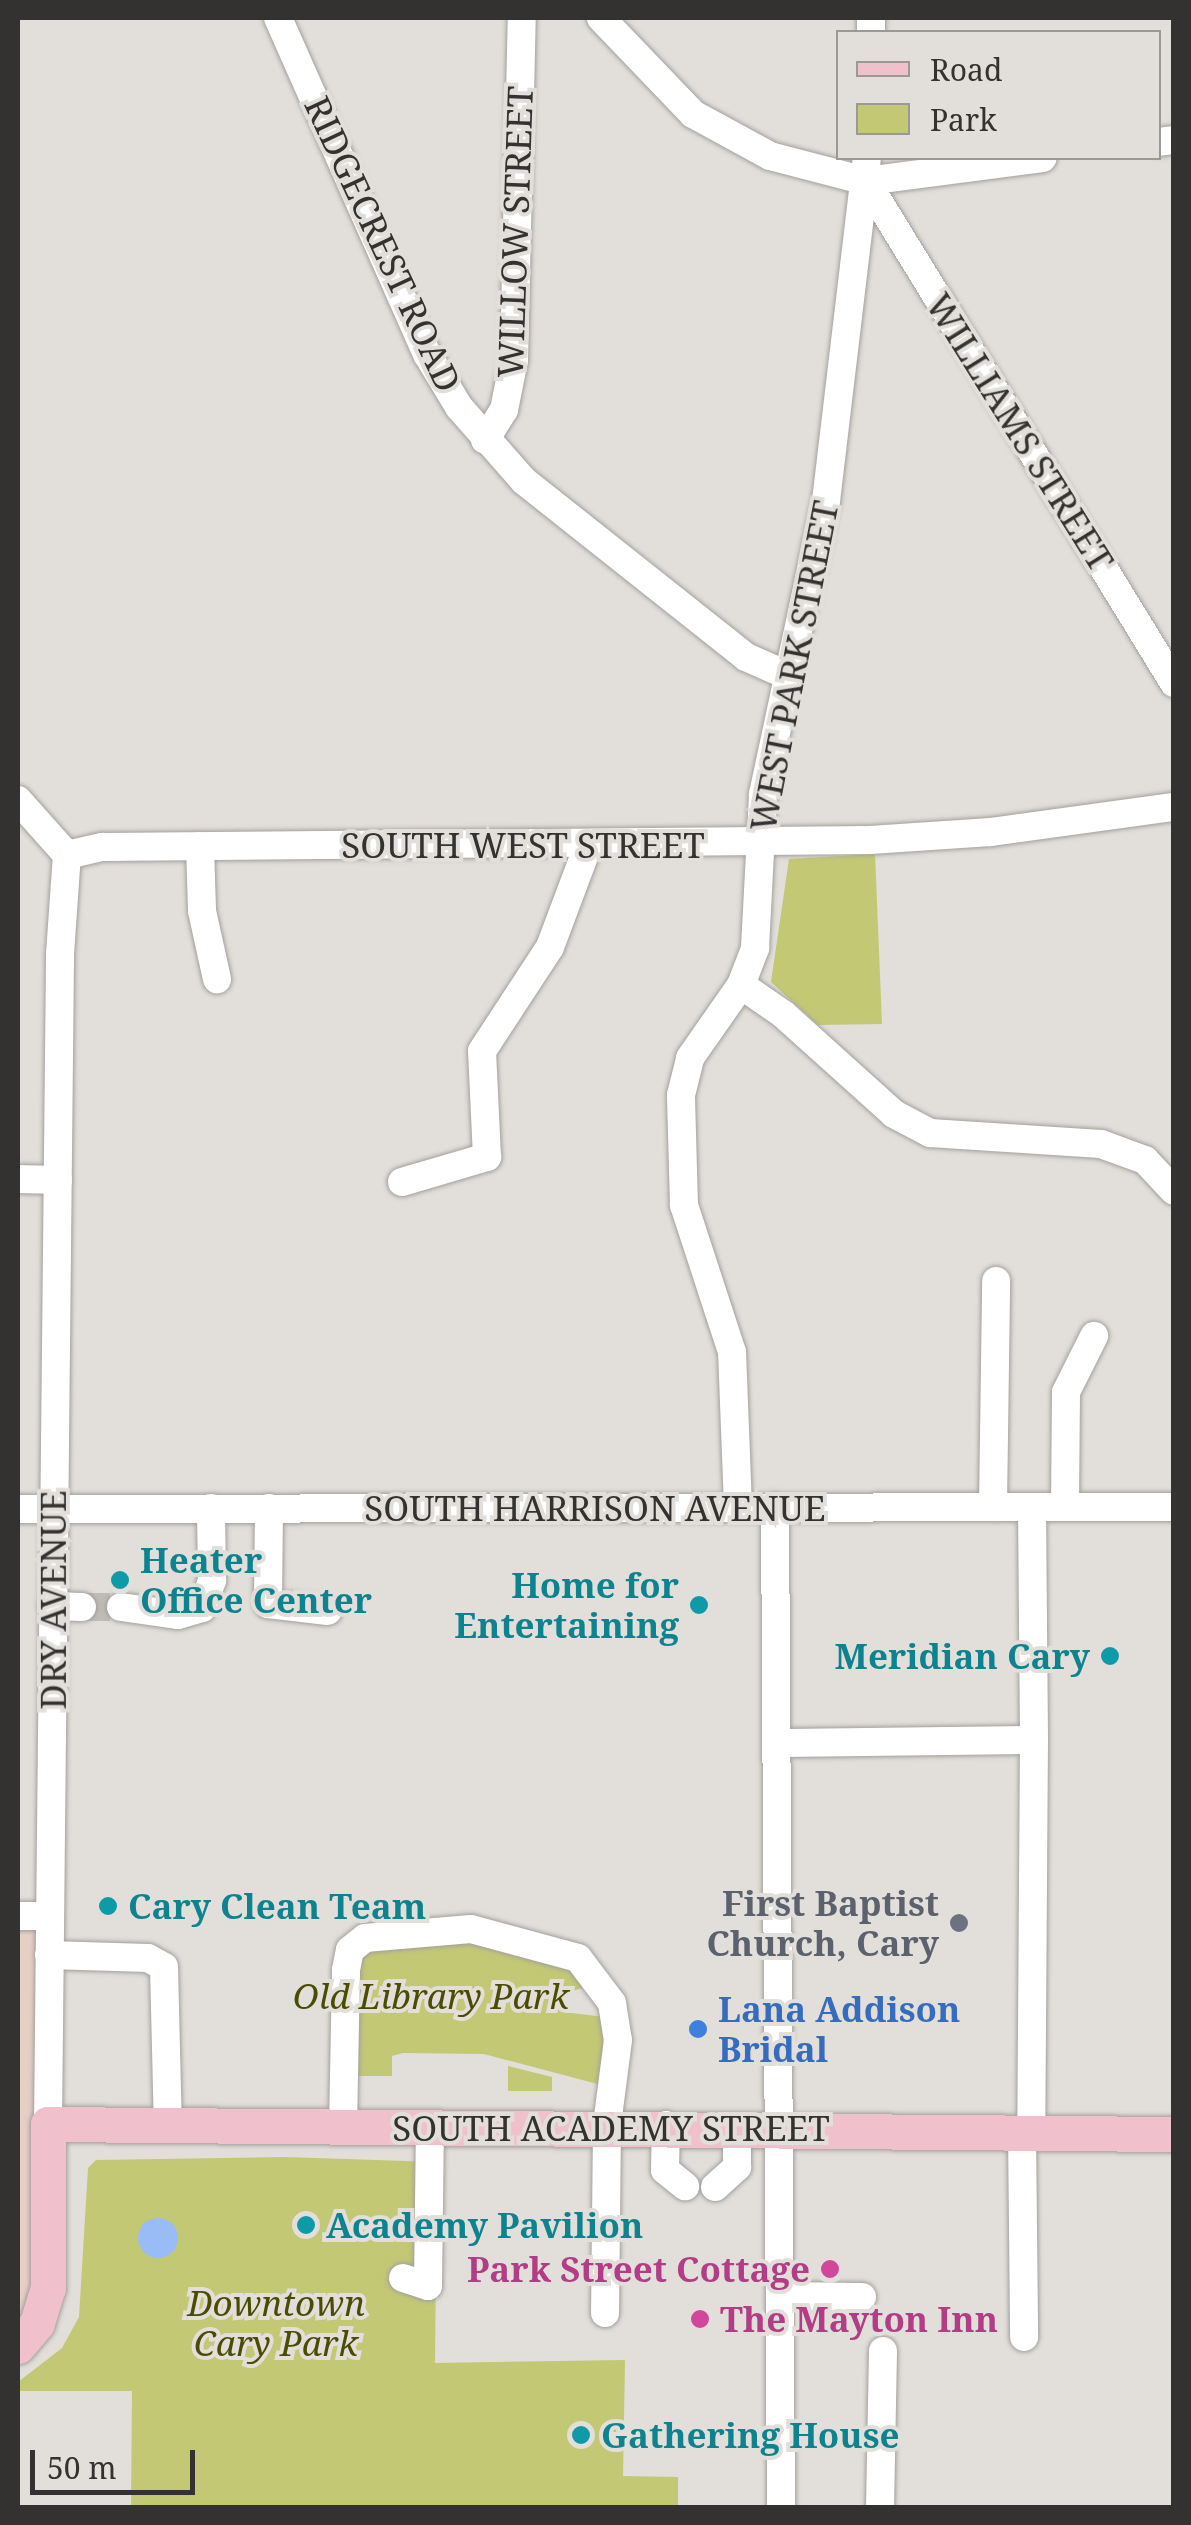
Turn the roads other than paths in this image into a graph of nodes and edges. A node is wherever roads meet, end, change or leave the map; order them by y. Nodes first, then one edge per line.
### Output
1 (278, 18) edge
2 (522, 18) edge
3 (600, 18) edge
4 (1014, 160) edge
5 (867, 170) edge
6 (485, 440) junction
7 (789, 676) junction
8 (1174, 682) edge
9 (18, 800) edge
10 (1174, 807) edge
11 (760, 844) junction
12 (200, 846) junction
13 (588, 846) junction
14 (67, 855) junction
15 (217, 979) dead end
16 (741, 985) junction
17 (18, 1179) edge
18 (58, 1180) junction
19 (402, 1182) dead end
20 (1174, 1192) edge
21 (996, 1281) dead end
22 (1094, 1336) dead end
23 (1174, 1506) edge
24 (738, 1507) junction
25 (776, 1507) junction
26 (993, 1507) junction
27 (1032, 1507) junction
28 (1064, 1507) junction
29 (211, 1508) junction
30 (270, 1508) junction
31 (18, 1509) edge
32 (54, 1509) junction
33 (52, 1606) junction
34 (82, 1607) tunnel mouth
35 (122, 1607) tunnel mouth
36 (328, 1611) dead end
37 (1034, 1740) junction
38 (778, 1743) junction
39 (18, 1916) edge
40 (50, 1916) junction
41 (50, 1955) junction
42 (48, 2124) junction
43 (666, 2125) junction
44 (168, 2126) junction
45 (607, 2126) junction
46 (430, 2127) junction
47 (737, 2127) junction
48 (343, 2128) junction
49 (782, 2128) junction
50 (1027, 2132) junction
51 (1174, 2134) edge
52 (685, 2186) dead end
53 (715, 2186) dead end
54 (402, 2278) dead end
55 (784, 2296) junction
56 (862, 2297) dead end
57 (605, 2313) dead end
58 (1024, 2337) dead end
59 (22, 2343) edge
60 (883, 2351) dead end
61 (782, 2508) edge
62 (880, 2508) edge

1 - 6 street, RIDGECREST ROAD
2 - 6 street, WILLOW STREET
3 - 5 street
4 - 5 street
5 - 7 street, WEST PARK STREET
5 - 8 street, WILLIAMS STREET
6 - 7 street, RIDGECREST ROAD
7 - 11 street, WEST PARK STREET
9 - 14 street
10 - 11 street, SOUTH WEST STREET
11 - 13 street, SOUTH WEST STREET
11 - 16 street, WEST PARK STREET
12 - 13 street, SOUTH WEST STREET
12 - 14 street, SOUTH WEST STREET
12 - 15 street
13 - 19 street
14 - 18 street, DRY AVENUE
16 - 20 street
16 - 24 street, WEST PARK STREET
17 - 18 street
18 - 32 street, DRY AVENUE
21 - 26 street
22 - 28 street
23 - 28 street, SOUTH HARRISON AVENUE
24 - 25 street, SOUTH HARRISON AVENUE
24 - 30 street, SOUTH HARRISON AVENUE
25 - 26 street, SOUTH HARRISON AVENUE
25 - 38 street
26 - 27 street, SOUTH HARRISON AVENUE
27 - 28 street, SOUTH HARRISON AVENUE
27 - 37 street
29 - 30 street, SOUTH HARRISON AVENUE
29 - 32 street, SOUTH HARRISON AVENUE
29 - 35 street
30 - 36 street
31 - 32 street, SOUTH HARRISON AVENUE
32 - 33 street, DRY AVENUE
33 - 34 street
33 - 40 street, DRY AVENUE
37 - 38 street
37 - 50 street
38 - 49 street
39 - 40 street
40 - 41 street, DRY AVENUE
41 - 42 street, DRY AVENUE
41 - 44 street
42 - 44 main road, SOUTH ACADEMY STREET
42 - 59 main road, DRY AVENUE
43 - 45 main road, SOUTH ACADEMY STREET
43 - 47 main road, SOUTH ACADEMY STREET
43 - 52 street
44 - 48 main road, SOUTH ACADEMY STREET
45 - 46 main road, SOUTH ACADEMY STREET
45 - 48 street
45 - 57 street
46 - 48 main road, SOUTH ACADEMY STREET
46 - 54 street
47 - 49 main road, SOUTH ACADEMY STREET
47 - 53 street
49 - 50 main road, SOUTH ACADEMY STREET
49 - 55 street
50 - 51 main road, SOUTH ACADEMY STREET
50 - 58 street
55 - 56 street
55 - 61 street
60 - 62 street

